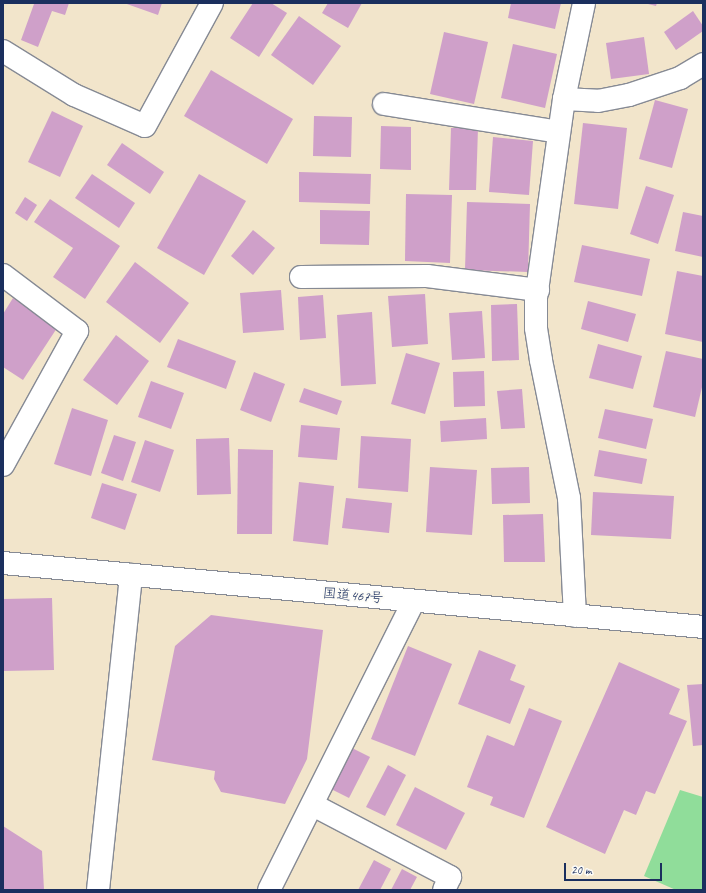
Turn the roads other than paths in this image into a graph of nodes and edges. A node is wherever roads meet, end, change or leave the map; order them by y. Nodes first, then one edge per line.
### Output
1 (212, 3) edge
2 (584, 3) edge
3 (3, 51) edge
4 (703, 64) edge
5 (564, 99) junction
6 (384, 104) dead end
7 (559, 132) junction
8 (3, 275) edge
9 (301, 277) dead end
10 (538, 290) junction
11 (3, 464) edge
12 (3, 563) edge
13 (131, 575) junction
14 (413, 602) junction
15 (575, 616) junction
16 (703, 627) edge
17 (313, 805) junction
18 (98, 890) edge
19 (269, 890) edge
20 (444, 890) edge

1 - 3 main road
2 - 5 main road
4 - 5 main road
5 - 7 main road
6 - 7 main road
7 - 10 main road
8 - 11 main road
9 - 10 main road
10 - 15 main road
12 - 13 main road, 国道467号
13 - 14 main road, 国道467号
13 - 18 main road
14 - 15 main road, 国道467号
14 - 17 main road
15 - 16 main road, 国道467号
17 - 19 main road
17 - 20 main road

